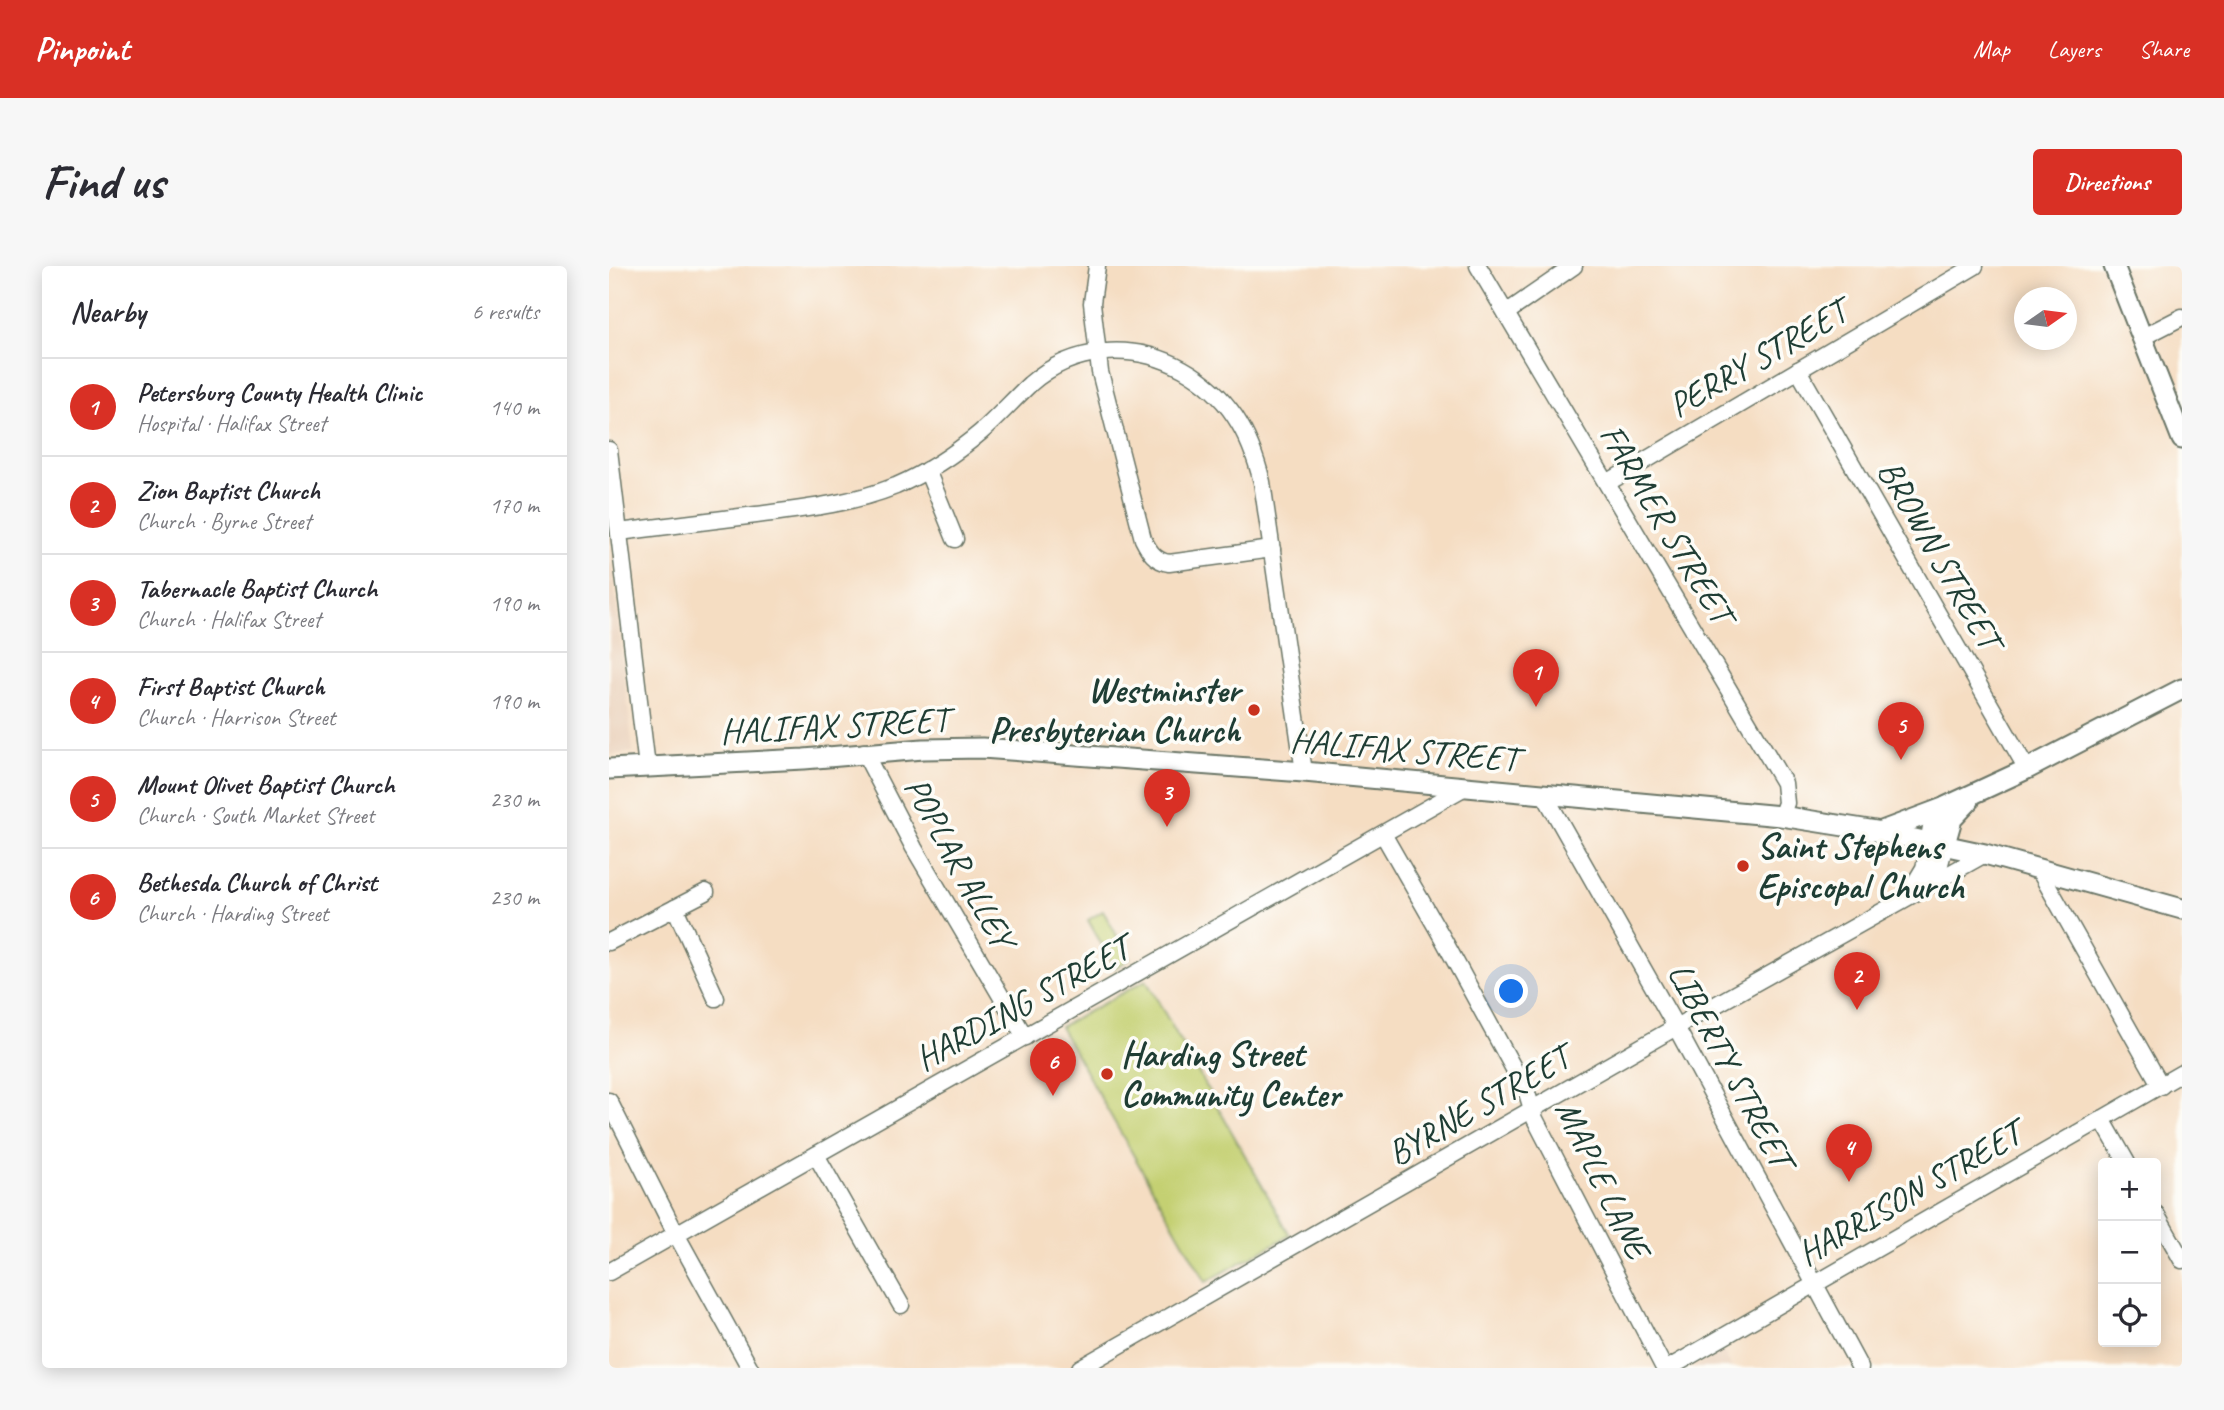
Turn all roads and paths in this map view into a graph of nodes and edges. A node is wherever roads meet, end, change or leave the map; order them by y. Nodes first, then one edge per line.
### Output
1 (1097, 266) edge
2 (1478, 266) edge
3 (1574, 266) edge
4 (1975, 266) edge
5 (2115, 266) edge
6 (1506, 313) junction
7 (2182, 317) edge
8 (2141, 338) junction
9 (1098, 352) junction
10 (1798, 370) junction
11 (2182, 439) edge
12 (609, 450) edge
13 (927, 470) junction
14 (1607, 483) junction
15 (619, 532) junction
16 (955, 539) dead end
17 (1272, 549) junction
18 (2182, 689) edge
19 (864, 752) junction
20 (647, 767) junction
21 (609, 769) edge
22 (2028, 769) junction
23 (1304, 772) junction
24 (1465, 787) junction
25 (1544, 793) junction
26 (1976, 794) junction
27 (1947, 806) junction
28 (1781, 816) junction
29 (1882, 832) junction
30 (1383, 834) junction
31 (1937, 842) junction
32 (1985, 854) junction
33 (2038, 868) junction
34 (1932, 883) junction
35 (706, 892) dead end
36 (1907, 896) junction
37 (675, 908) junction
38 (2182, 909) edge
39 (609, 942) edge
40 (716, 998) dead end
41 (1676, 1027) junction
42 (1025, 1037) junction
43 (2182, 1073) edge
44 (2161, 1086) junction
45 (609, 1101) edge
46 (1533, 1110) junction
47 (2102, 1119) junction
48 (816, 1155) junction
49 (2124, 1158) edge
50 (2160, 1221) edge
51 (676, 1234) junction
52 (2182, 1260) edge
53 (609, 1272) edge
54 (1813, 1284) junction
55 (901, 1305) dead end
56 (750, 1368) edge
57 (1080, 1368) edge
58 (1667, 1368) edge
59 (1860, 1368) edge

1 - 9 street
2 - 6 street, FARMER STREET
3 - 6 street
4 - 10 street, PERRY STREET
5 - 8 main road
6 - 14 street, FARMER STREET
7 - 8 street
8 - 11 main road
9 - 13 street
9 - 17 street
9 - 17 street
10 - 14 street, PERRY STREET
10 - 22 street, BROWN STREET
12 - 15 street
13 - 15 street
13 - 16 street
14 - 28 street, FARMER STREET
15 - 20 street
17 - 23 street
18 - 22 main road
19 - 20 main road, HALIFAX STREET
19 - 23 main road, HALIFAX STREET
19 - 42 street, POPLAR ALLEY
20 - 21 main road, HALIFAX STREET
22 - 26 main road
23 - 24 main road, HALIFAX STREET
24 - 25 main road, HALIFAX STREET
24 - 30 street, HARDING STREET
25 - 28 main road, HALIFAX STREET
25 - 41 street, LIBERTY STREET
26 - 27 main road
26 - 31 main road
27 - 29 main road
27 - 31 main road
28 - 29 main road, HALIFAX STREET
29 - 31 main road, HALIFAX STREET
30 - 42 street, HARDING STREET
30 - 46 street, MAPLE LANE
31 - 32 main road, HALIFAX STREET
31 - 34 street
31 - 36 street
32 - 33 main road, HALIFAX STREET
32 - 34 street, BYRNE STREET
33 - 38 main road, HALIFAX STREET
33 - 44 street
34 - 36 street, BYRNE STREET
35 - 37 street
36 - 41 street, BYRNE STREET
37 - 39 street
37 - 40 street
41 - 46 street, BYRNE STREET
41 - 54 street, LIBERTY STREET
42 - 48 street, HARDING STREET
43 - 44 street, HARRISON STREET
44 - 47 street, HARRISON STREET
45 - 51 street
46 - 57 street, BYRNE STREET
46 - 58 street, MAPLE LANE
47 - 49 street
47 - 54 street, HARRISON STREET
48 - 51 street, HARDING STREET
48 - 55 street
50 - 52 street
51 - 53 street, HARDING STREET
51 - 56 street
54 - 58 street, HARRISON STREET
54 - 59 street, LIBERTY STREET

